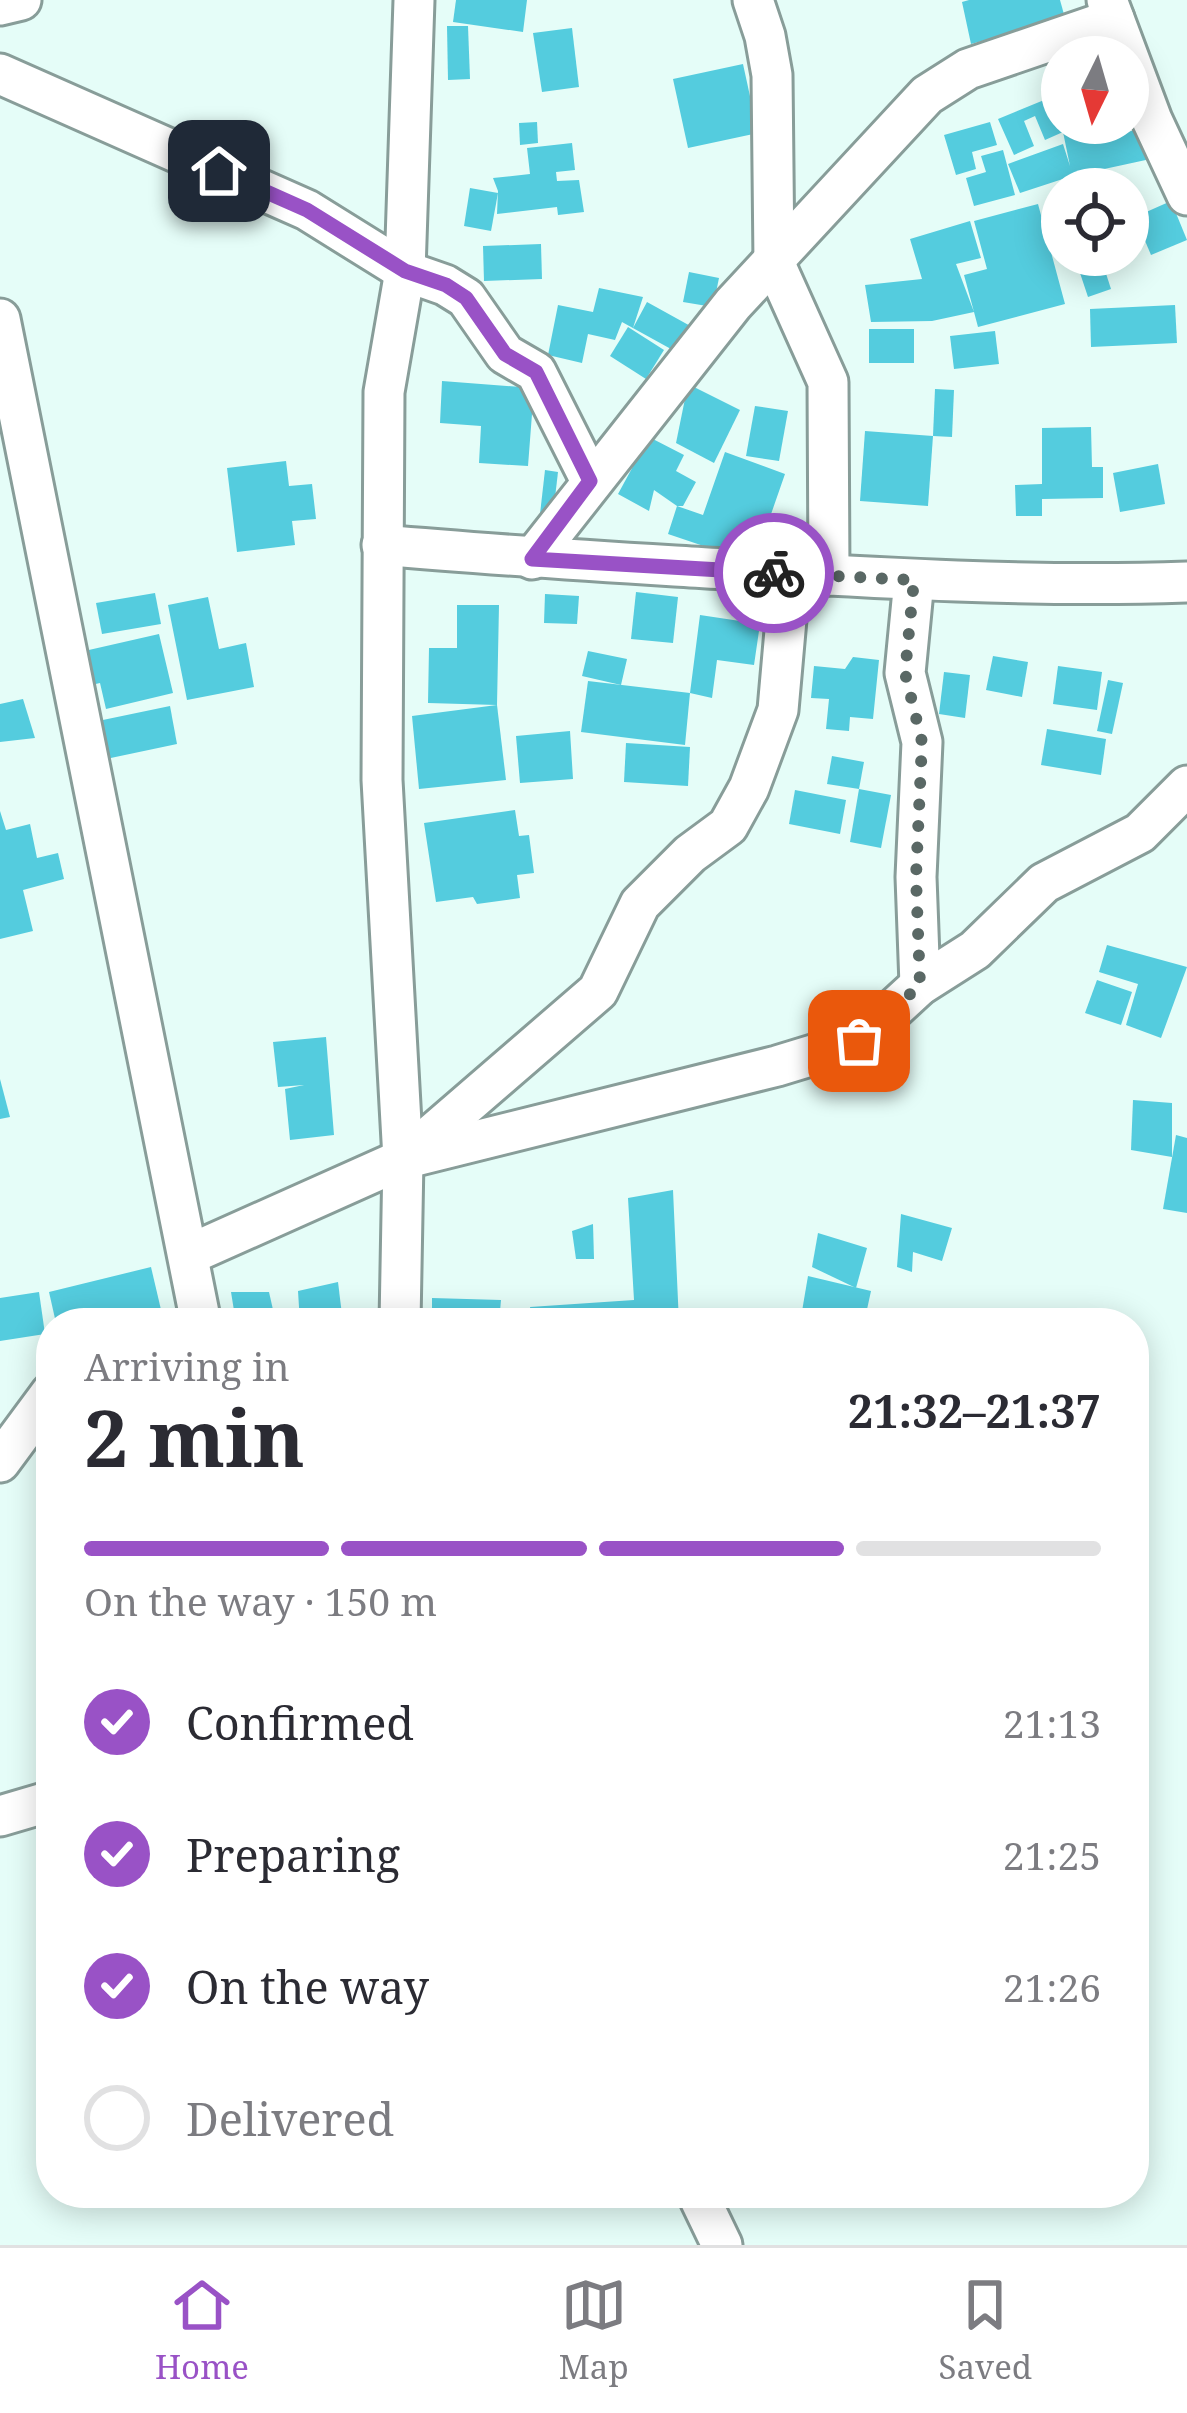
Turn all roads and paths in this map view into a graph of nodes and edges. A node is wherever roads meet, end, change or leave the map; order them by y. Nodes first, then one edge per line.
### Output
1 (21, 0) edge
2 (414, 0) edge
3 (753, 0) edge
4 (0, 4) edge
5 (1110, 10) edge
6 (0, 74) edge
7 (1187, 195) edge
8 (774, 262) junction
9 (405, 271) junction
10 (0, 319) edge
11 (590, 481) junction
12 (382, 544) junction
13 (532, 559) junction
14 (810, 575) junction
15 (914, 580) junction
16 (1187, 582) edge
17 (1187, 786) edge
18 (920, 985) junction
19 (403, 1159) junction
20 (188, 1255) junction
21 (191, 1308) edge
22 (400, 1308) edge
23 (36, 1413) edge
24 (0, 1462) edge
25 (36, 1805) edge
26 (0, 1816) edge
27 (704, 2208) edge
28 (722, 2245) edge

1 - 4 street
2 - 9 street
3 - 8 street
5 - 7 street
5 - 8 street
6 - 9 street
8 - 11 street
8 - 14 street
9 - 11 street
9 - 12 street
10 - 20 street
11 - 13 street
12 - 13 street
12 - 19 street
13 - 14 street
14 - 15 street
14 - 19 street
15 - 16 street
15 - 18 street
17 - 18 street
18 - 19 street
19 - 20 street
19 - 22 street
20 - 21 street
23 - 24 street
25 - 26 street
27 - 28 street

